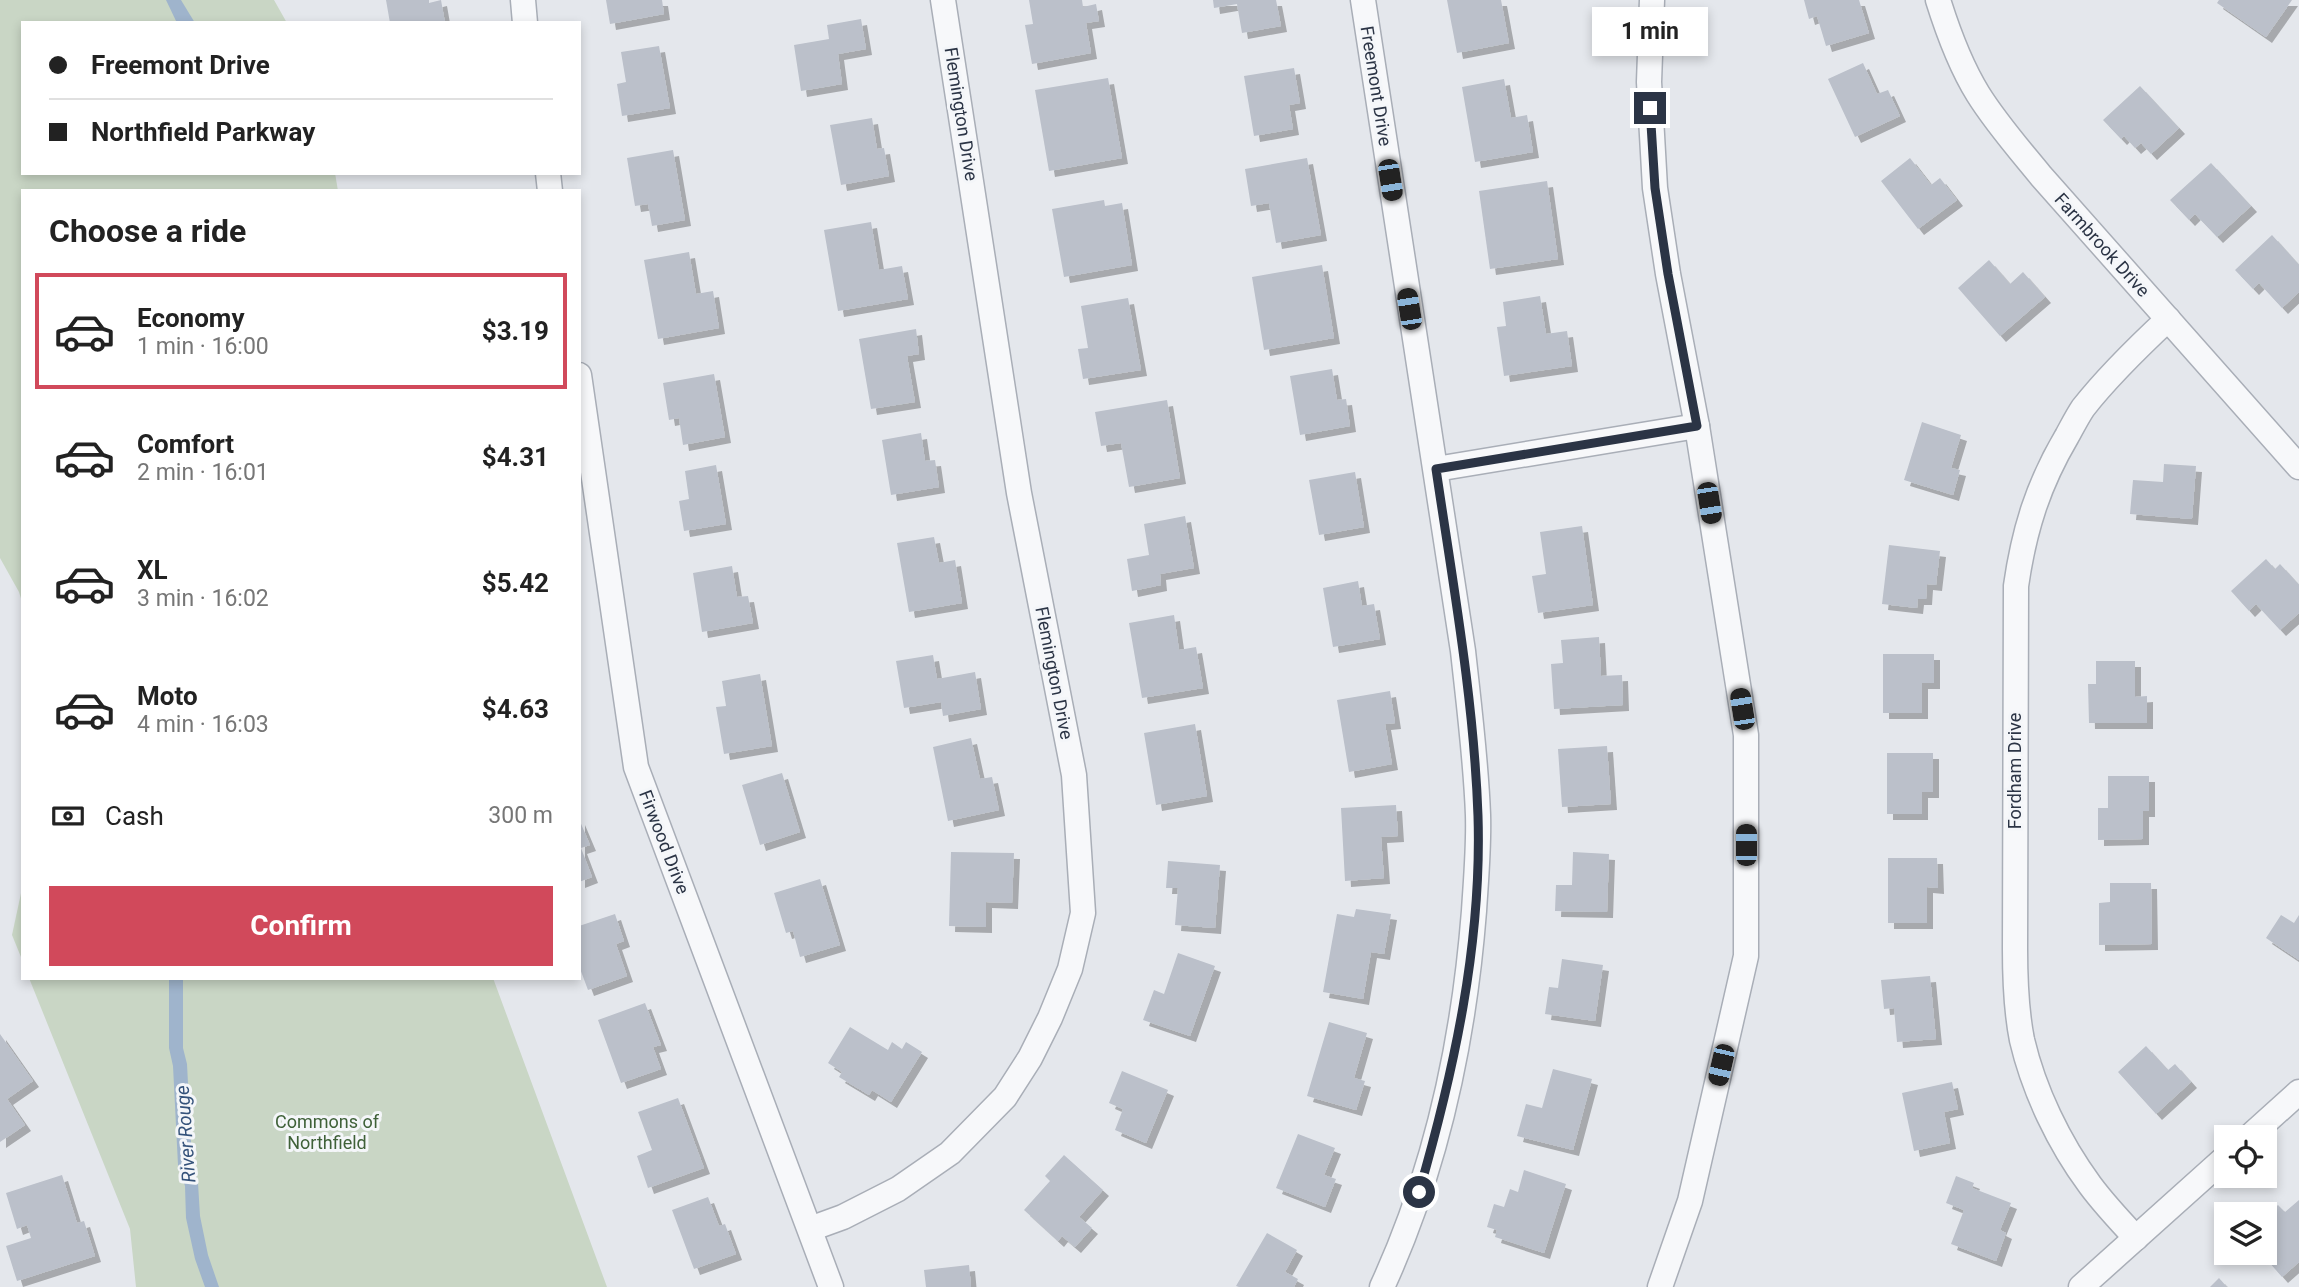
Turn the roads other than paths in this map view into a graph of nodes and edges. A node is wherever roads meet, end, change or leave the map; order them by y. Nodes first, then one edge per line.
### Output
1 (523, 0) edge
2 (943, 0) edge
3 (1363, 0) edge
4 (1652, 0) edge
5 (1938, 0) edge
6 (525, 21) edge
7 (2168, 319) junction
8 (581, 390) edge
9 (1697, 426) junction
10 (2299, 467) edge
11 (1436, 469) junction
12 (2299, 1092) edge
13 (2262, 1125) edge
14 (2214, 1168) edge
15 (810, 1229) junction
16 (2136, 1238) junction
17 (831, 1287) edge
18 (1382, 1287) edge
19 (1660, 1287) edge
20 (2081, 1287) edge

1 - 6 street
2 - 15 street, Flemington Drive
3 - 11 street, Freemont Drive
4 - 9 street
5 - 7 street, Farmbrook Drive
7 - 10 street, Farmbrook Drive
7 - 16 street, Fordham Drive
8 - 15 street, Firwood Drive
9 - 11 street
9 - 19 street
11 - 18 street, Freemont Drive
12 - 13 street
14 - 16 street
15 - 17 street, Firwood Drive
16 - 20 street

